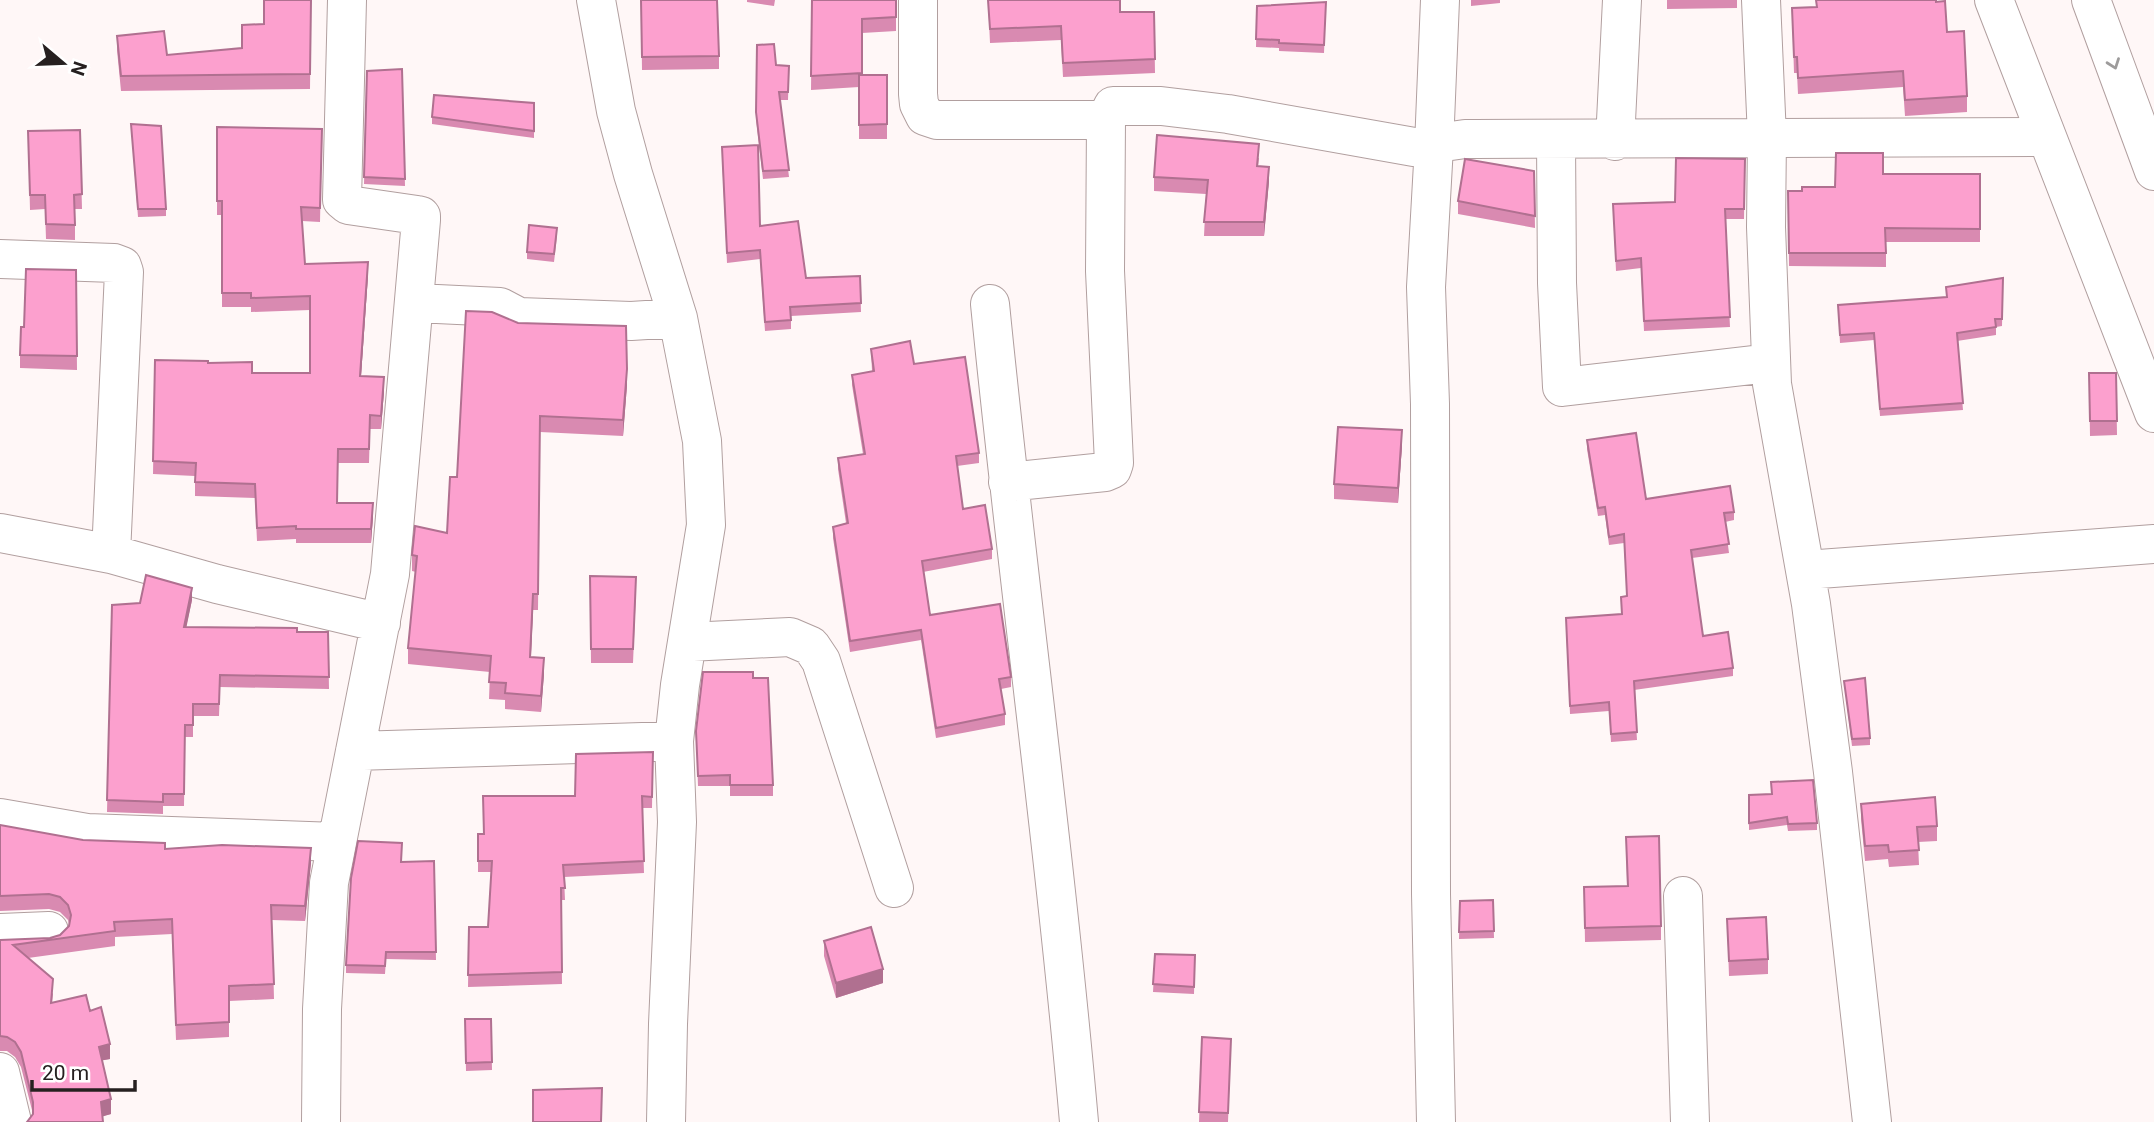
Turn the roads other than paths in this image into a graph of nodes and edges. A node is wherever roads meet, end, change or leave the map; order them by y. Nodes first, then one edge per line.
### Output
1 (347, 0) edge
2 (596, 0) edge
3 (918, 0) edge
4 (1440, 0) edge
5 (1622, 0) edge
6 (1761, 0) edge
7 (1994, 0) edge
8 (2091, 0) edge
9 (1106, 120) junction
10 (2045, 136) junction
11 (1767, 137) junction
12 (1556, 139) junction
13 (1615, 141) junction
14 (1434, 146) junction
15 (2154, 171) edge
16 (0, 259) edge
17 (416, 303) junction
18 (990, 304) dead end
19 (678, 318) junction
20 (1770, 363) junction
21 (2154, 413) edge
22 (1008, 482) junction
23 (0, 533) edge
24 (2154, 544) edge
25 (111, 554) junction
26 (1806, 570) junction
27 (381, 623) junction
28 (688, 642) junction
29 (674, 741) junction
30 (355, 751) junction
31 (0, 818) edge
32 (336, 842) junction
33 (894, 888) dead end
34 (1683, 896) dead end
35 (50, 931) dead end
36 (0, 933) edge
37 (0, 1072) edge
38 (12, 1122) edge
39 (321, 1122) edge
40 (666, 1122) edge
41 (1079, 1122) edge
42 (1436, 1122) edge
43 (1690, 1122) edge
44 (1872, 1122) edge

1 - 17 main road
2 - 19 main road
3 - 9 main road
4 - 14 main road
5 - 13 main road
6 - 11 main road
7 - 10 main road
8 -> 15 main road
9 - 14 main road
9 - 22 main road
10 - 11 main road
10 - 21 main road
11 - 13 main road
11 - 20 main road
12 - 13 main road
12 - 14 main road
12 - 20 main road
14 - 42 main road
16 - 25 main road
17 - 19 main road
17 - 27 main road
18 - 22 main road
19 - 28 main road
20 - 26 main road
22 - 41 main road
23 - 25 main road
24 - 26 main road
25 - 27 main road
26 - 44 main road
27 - 30 main road
28 - 29 main road
28 - 33 main road
29 - 30 main road
29 - 40 main road
30 - 32 main road
31 - 32 main road
32 - 39 main road
34 - 43 main road
35 - 36 main road
37 - 38 main road

